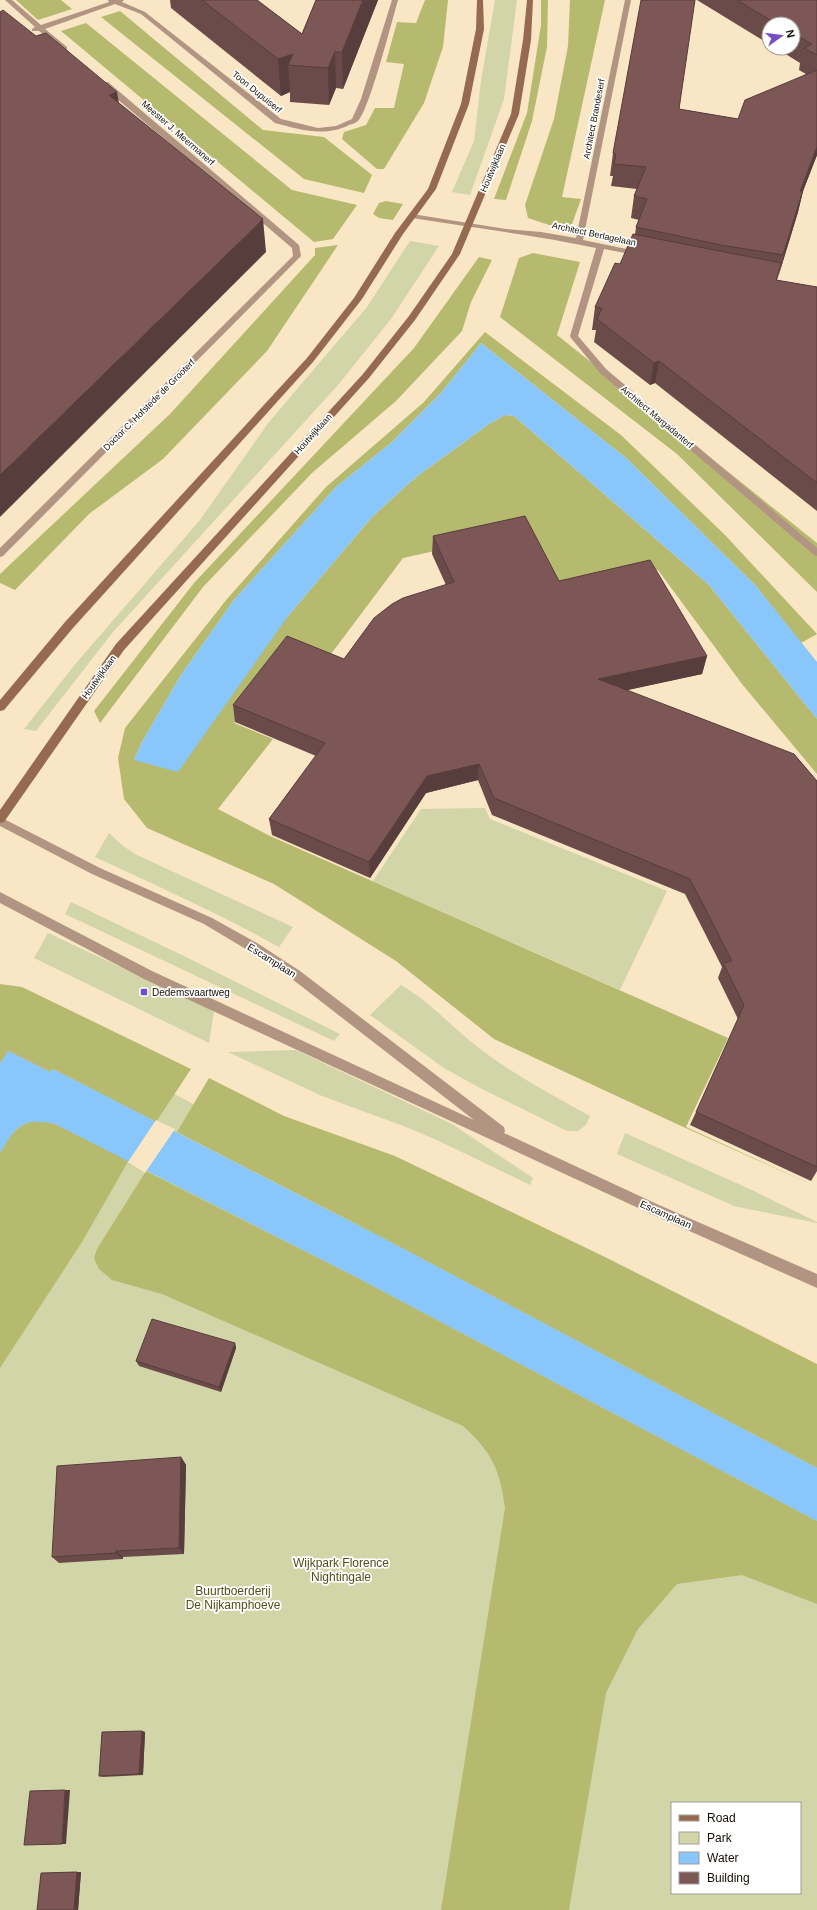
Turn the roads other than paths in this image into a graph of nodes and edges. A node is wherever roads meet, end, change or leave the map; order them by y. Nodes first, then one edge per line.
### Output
1 (8, 0) edge
2 (395, 0) edge
3 (480, 0) edge
4 (530, 0) edge
5 (628, 0) edge
6 (115, 1) edge
7 (40, 28) junction
8 (27, 32) edge
9 (70, 53) edge
10 (100, 79) edge
11 (412, 216) junction
12 (468, 225) junction
13 (579, 241) junction
14 (602, 246) junction
15 (297, 256) joint
16 (647, 256) edge
17 (817, 553) edge
18 (0, 554) edge
19 (0, 707) edge
20 (0, 820) edge
21 (0, 897) edge
22 (515, 1144) junction
23 (817, 1281) edge

1 - 7 street
2 - 6 street, Toon Dupuiserf
3 - 11 main road
4 - 12 main road, Houtwijklaan
5 - 13 street, Architect Brandeserf
6 - 7 street
7 - 8 street
7 - 9 street
10 - 15 street, Meester J. Meermanerf
11 - 12 street, Architect Berlagelaan
11 - 19 main road
12 - 13 street, Architect Berlagelaan
12 - 20 main road, Houtwijklaan
13 - 14 street, Architect Berlagelaan
14 - 16 street, Architect Berlagelaan
14 - 17 street, Architect Margadanterf
15 - 18 street, Doctor C. Hofstede de Grooterf
20 - 22 street, Escamplaan
21 - 22 street, Escamplaan
22 - 23 street, Escamplaan

